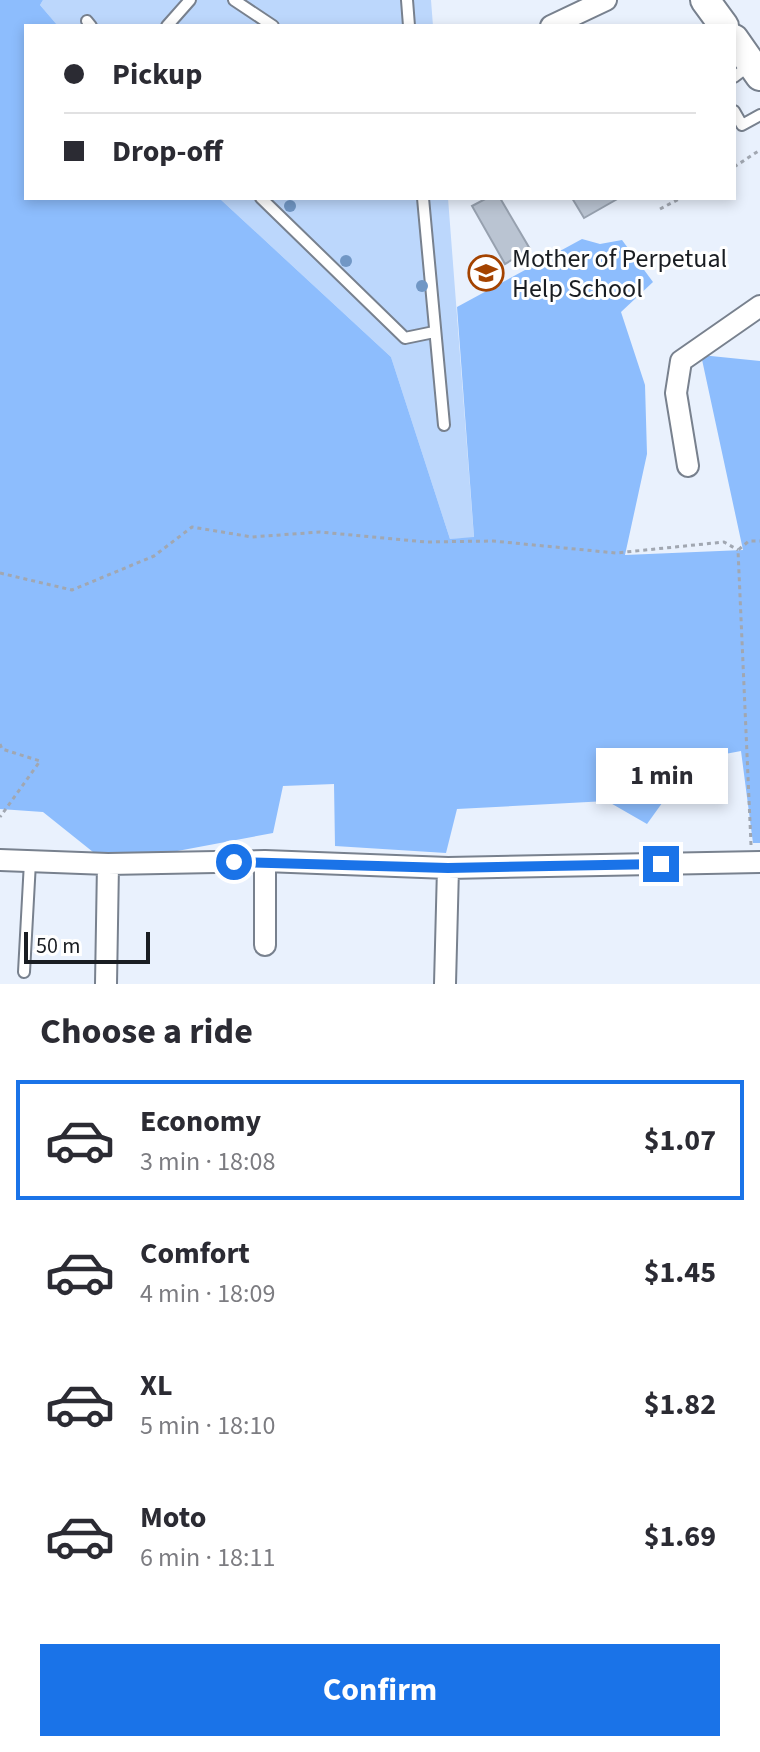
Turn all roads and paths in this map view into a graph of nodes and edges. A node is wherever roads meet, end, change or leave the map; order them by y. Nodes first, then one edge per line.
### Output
1 (190, 0) edge
2 (234, 0) edge
3 (407, 0) edge
4 (606, 0) edge
5 (705, 0) edge
6 (169, 24) edge
7 (270, 24) edge
8 (409, 24) edge
9 (555, 24) edge
10 (723, 24) edge
11 (736, 43) edge
12 (749, 72) edge
13 (736, 114) edge
14 (760, 115) edge
15 (760, 150) edge
16 (736, 166) edge
17 (263, 200) edge
18 (423, 200) edge
19 (677, 200) edge
20 (660, 209) dead end
21 (760, 306) edge
22 (434, 332) junction
23 (444, 425) dead end
24 (688, 466) dead end
25 (760, 541) edge
26 (738, 550) junction
27 (0, 573) edge
28 (0, 744) edge
29 (0, 817) edge
30 (0, 860) edge
31 (265, 861) junction
32 (30, 862) junction
33 (756, 862) edge
34 (108, 864) junction
35 (448, 868) junction
36 (265, 945) dead end
37 (24, 972) dead end
38 (106, 984) edge
39 (445, 984) edge

1 - 6 lane
2 - 7 lane
3 - 8 lane
4 - 9 street
5 - 10 main road
11 - 12 main road
13 - 14 lane
15 - 16 path
17 - 22 lane
18 - 22 lane
19 - 20 path
21 - 24 street
22 - 23 lane
25 - 26 path
26 - 27 path
26 - 33 path
28 - 29 path
30 - 32 street
31 - 34 street
31 - 35 street
31 - 36 street
32 - 34 street
32 - 37 lane
33 - 35 street
34 - 38 street
35 - 39 street

